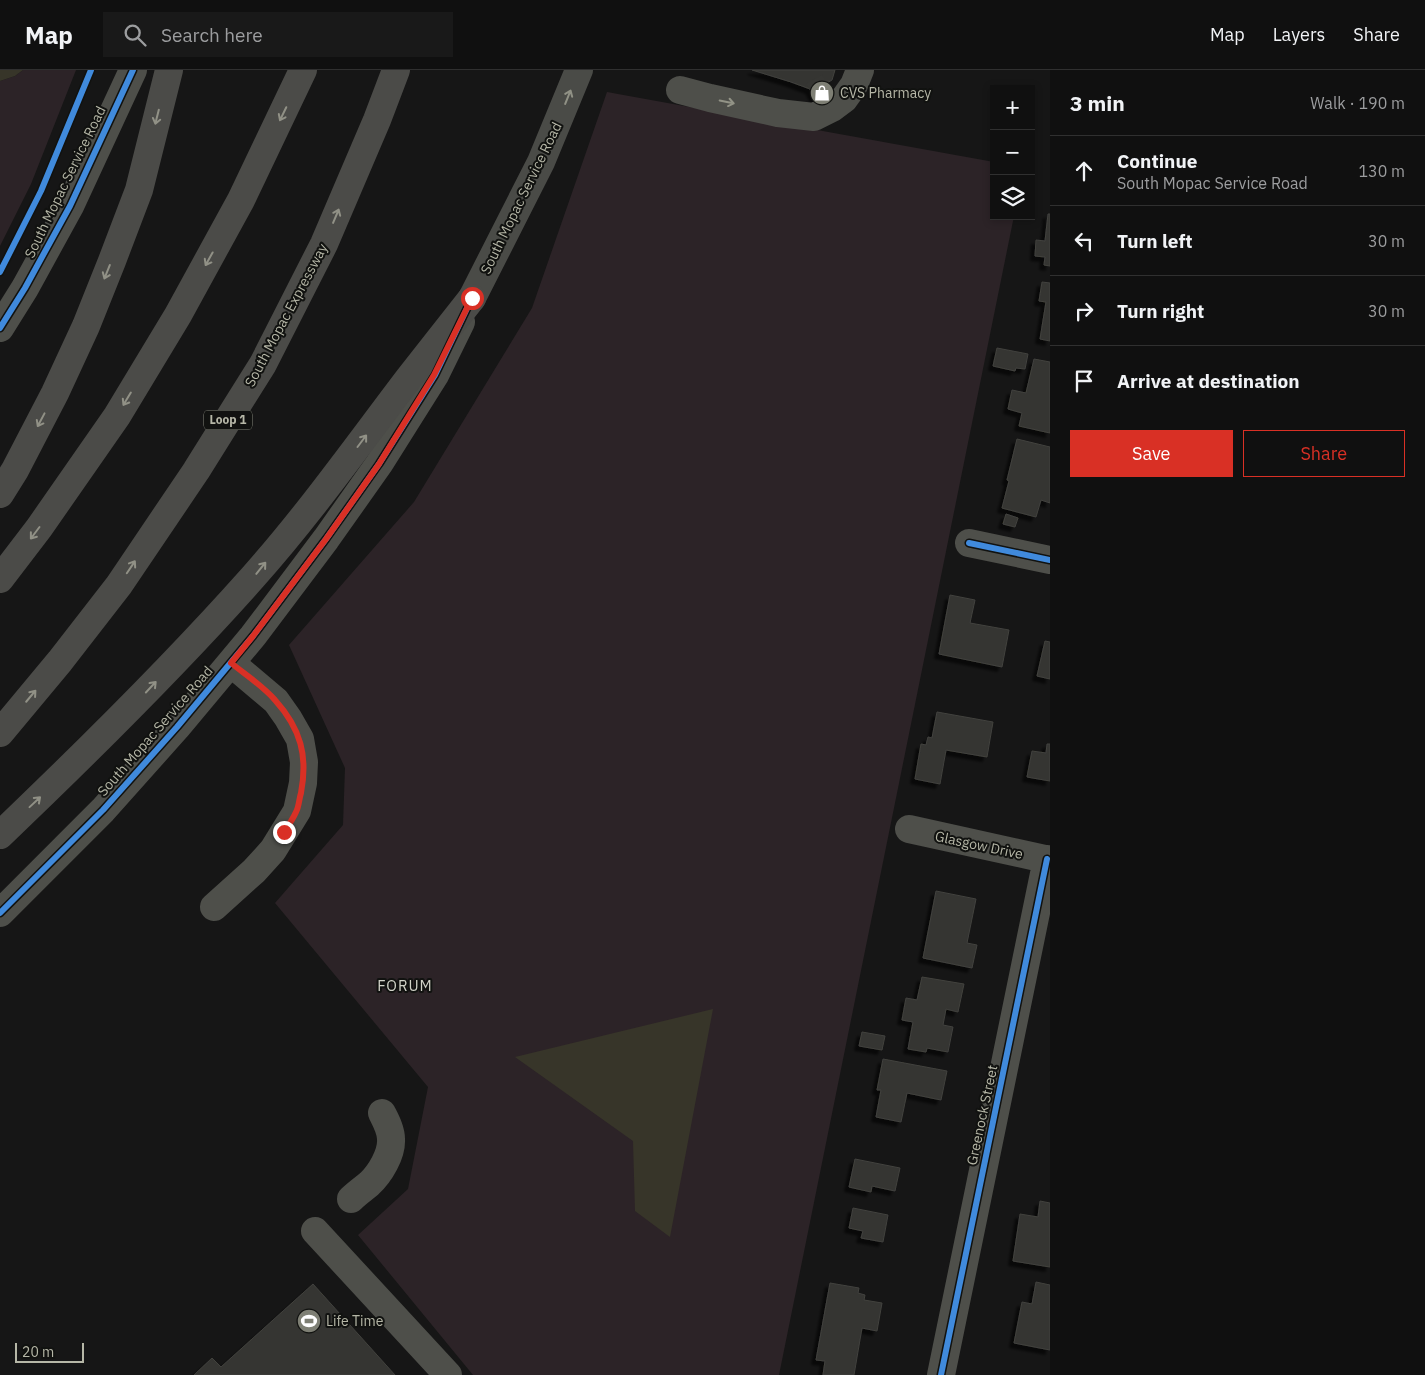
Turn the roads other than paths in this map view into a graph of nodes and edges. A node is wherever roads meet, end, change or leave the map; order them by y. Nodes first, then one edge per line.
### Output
1 (133, 70) edge
2 (169, 70) edge
3 (303, 70) edge
4 (396, 70) edge
5 (579, 70) edge
6 (860, 71) edge
7 (680, 90) dead end
8 (778, 113) junction
9 (472, 298) junction
10 (0, 328) edge
11 (0, 494) edge
12 (970, 544) dead end
13 (1050, 560) edge
14 (0, 579) edge
15 (231, 663) junction
16 (0, 733) edge
17 (909, 830) dead end
18 (0, 835) edge
19 (1049, 860) edge
20 (214, 907) dead end
21 (0, 913) edge
22 (382, 1113) dead end
23 (351, 1199) dead end
24 (315, 1231) dead end
25 (448, 1375) edge
26 (941, 1375) edge

1 - 10 street, South Mopac Service Road
2 -> 11 highway
3 -> 14 highway
16 -> 4 highway, South Mopac Expressway / Loop 1
9 -> 5 main road, South Mopac Service Road
6 - 8 street
6 - 8 street
7 -> 8 street
9 - 15 street, South Mopac Service Road
18 -> 9 highway
12 - 13 street
15 - 20 street
15 - 21 street, South Mopac Service Road
17 - 19 street, Glasgow Drive
19 - 26 street, Greenock Street
22 - 23 street
24 - 25 street

